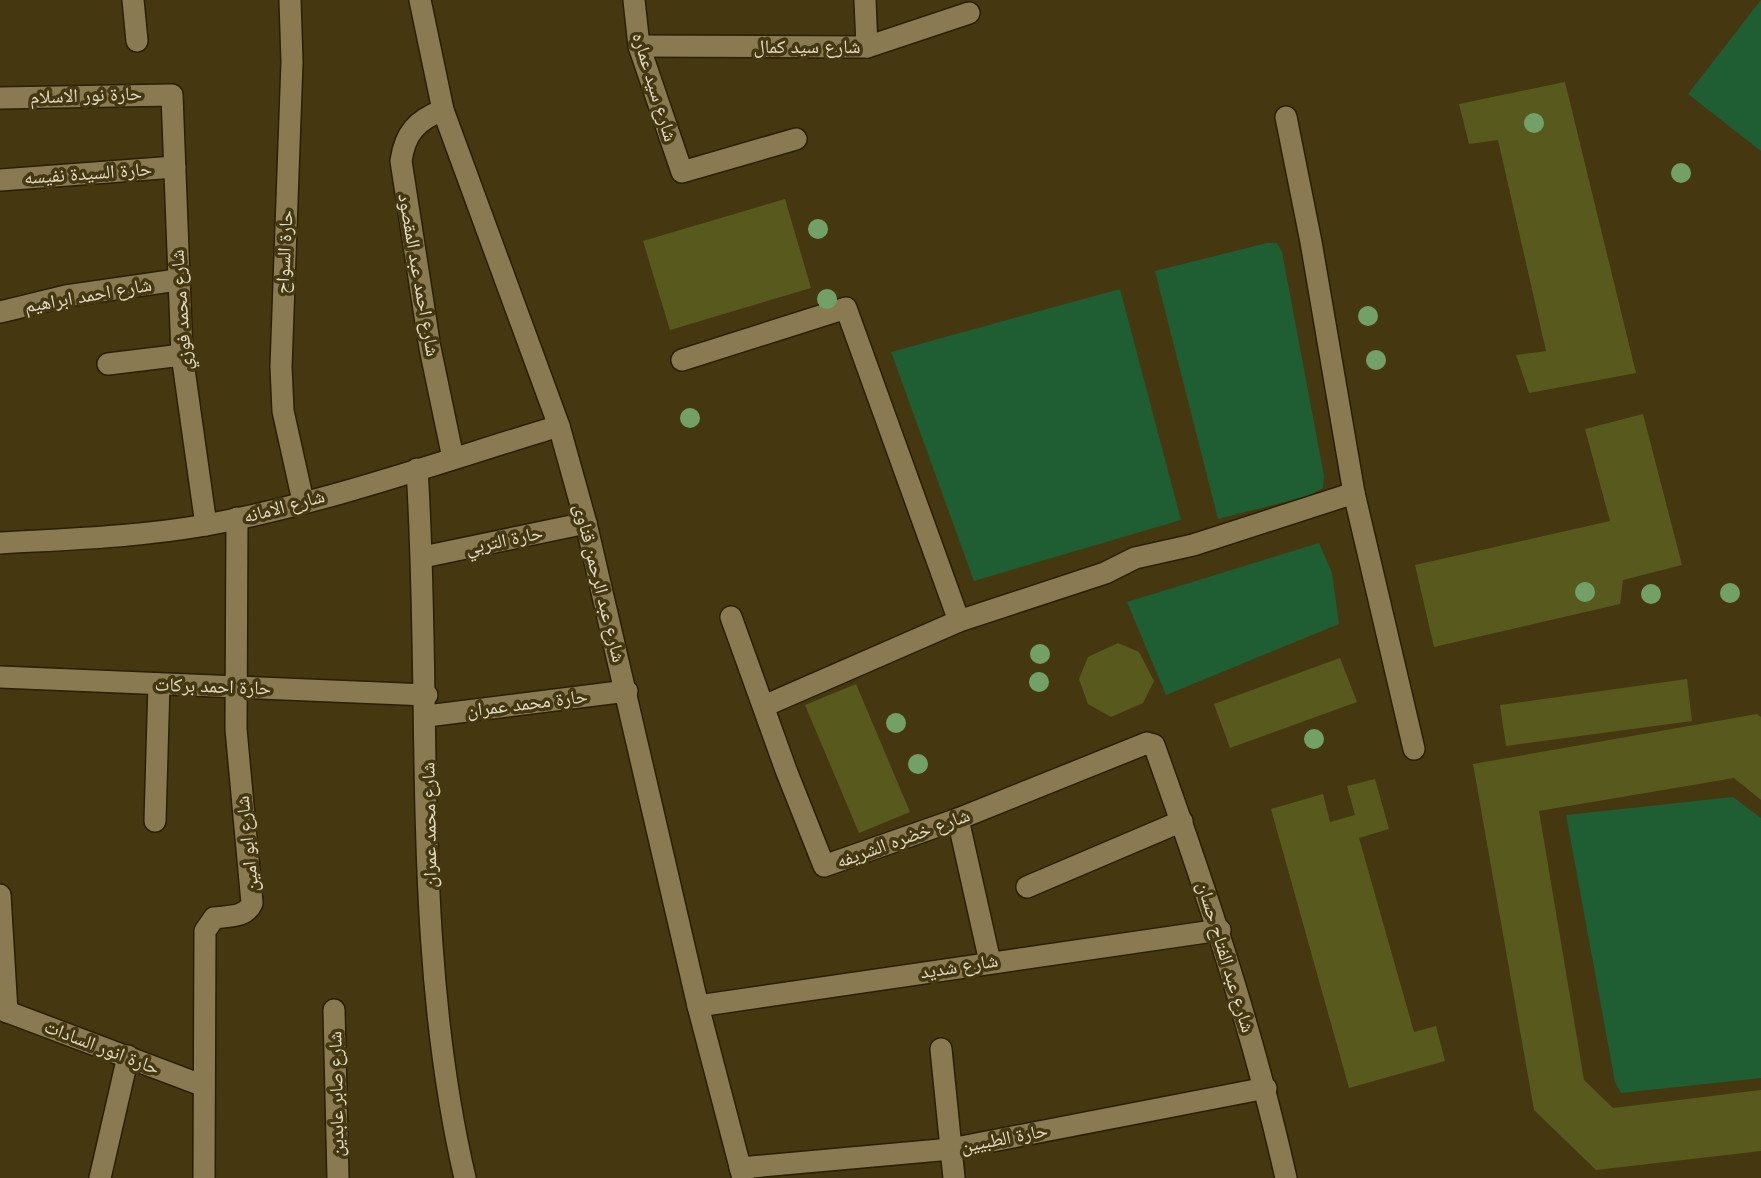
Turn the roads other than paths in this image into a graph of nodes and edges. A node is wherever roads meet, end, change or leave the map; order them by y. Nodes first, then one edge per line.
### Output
1 (133, 0) edge
2 (290, 0) edge
3 (420, 0) edge
4 (634, 0) edge
5 (865, 0) edge
6 (969, 13) dead end
7 (137, 41) dead end
8 (639, 46) junction
9 (867, 47) junction
10 (172, 95) joint
11 (0, 98) edge
12 (443, 110) junction
13 (1286, 117) dead end
14 (796, 139) dead end
15 (175, 167) junction
16 (0, 180) edge
17 (177, 280) junction
18 (0, 312) edge
19 (182, 355) junction
20 (682, 360) dead end
21 (108, 364) dead end
22 (559, 426) junction
23 (453, 458) junction
24 (417, 469) junction
25 (1354, 493) junction
26 (303, 501) junction
27 (237, 518) junction
28 (586, 523) junction
29 (206, 525) junction
30 (0, 543) edge
31 (423, 557) junction
32 (731, 617) dead end
33 (959, 621) junction
34 (0, 677) edge
35 (159, 684) junction
36 (235, 687) junction
37 (627, 691) junction
38 (427, 706) junction
39 (764, 706) junction
40 (1151, 742) joint
41 (1415, 749) dead end
42 (958, 819) junction
43 (155, 821) dead end
44 (1182, 821) junction
45 (1027, 887) dead end
46 (0, 895) edge
47 (1220, 930) junction
48 (990, 962) junction
49 (698, 1006) junction
50 (4, 1010) edge
51 (334, 1010) dead end
52 (941, 1049) dead end
53 (128, 1056) junction
54 (204, 1086) junction
55 (1266, 1088) junction
56 (951, 1149) junction
57 (742, 1173) edge
58 (100, 1178) edge
59 (204, 1178) edge
60 (338, 1178) edge
61 (465, 1178) edge
62 (954, 1178) edge
63 (1286, 1178) edge

1 - 7 street
2 - 26 street, حارة السواح
3 - 12 street, شارع عبد الرحمن قناوى
4 - 8 street, شارع سيد عماره
5 - 9 street
6 - 9 street, شارع سيد كمال
8 - 9 street, شارع سيد كمال
8 - 14 street, شارع سيد عماره
10 - 11 street, حارة نور الاسلام
10 - 15 street, شارع محمد فوزي
12 - 22 street, شارع عبد الرحمن قناوى
12 - 23 street, شارع احمد عبد المقصود
13 - 25 street
15 - 16 street, حارة السيدة نفيسه
15 - 17 street, شارع محمد فوزي
17 - 18 street, شارع احمد ابراهيم
17 - 19 street, شارع محمد فوزي
19 - 21 street
19 - 29 street, شارع محمد فوزي
20 - 33 street
22 - 23 street, شارع الامانه
22 - 28 street, شارع عبد الرحمن قناوى
23 - 24 street, شارع الامانه
24 - 26 street, شارع الامانه
24 - 31 street, شارع محمد عمران
25 - 33 street
25 - 41 street
26 - 27 street, شارع الامانه
27 - 29 street, شارع الامانه
27 - 36 street, شارع ابو امين
28 - 31 street, حارة التربي
28 - 37 street, شارع عبد الرحمن قناوى
29 - 30 street, شارع الامانه
31 - 38 street, شارع محمد عمران
32 - 39 street, شارع خضره الشريفه
33 - 39 street
34 - 35 street, حارة احمد بركات
35 - 36 street, حارة احمد بركات
35 - 43 street
36 - 38 street, حارة احمد بركات
36 - 54 street, شارع ابو امين
37 - 38 street, حارة محمد عمران
37 - 49 street, شارع عبد الرحمن قناوى
38 - 61 street, شارع محمد عمران
39 - 42 street, شارع خضره الشريفه
40 - 42 street, شارع خضره الشريفه
40 - 44 street, شارع عبد الفتاح حسان
42 - 48 street
44 - 45 street
44 - 47 street, شارع عبد الفتاح حسان
46 - 50 street
47 - 48 street, شارع شديد
47 - 55 street, شارع عبد الفتاح حسان
48 - 49 street, شارع شديد
49 - 57 street, شارع عبد الرحمن قناوى
50 - 53 street, حارة انور السادات
51 - 60 street, شارع صابر عابدين
52 - 56 street
53 - 54 street, حارة انور السادات
53 - 58 street
54 - 59 street, شارع ابو امين
55 - 56 street, حارة الطبيين
55 - 63 street, شارع عبد الفتاح حسان
56 - 57 street, حارة الطبيين
56 - 62 street

